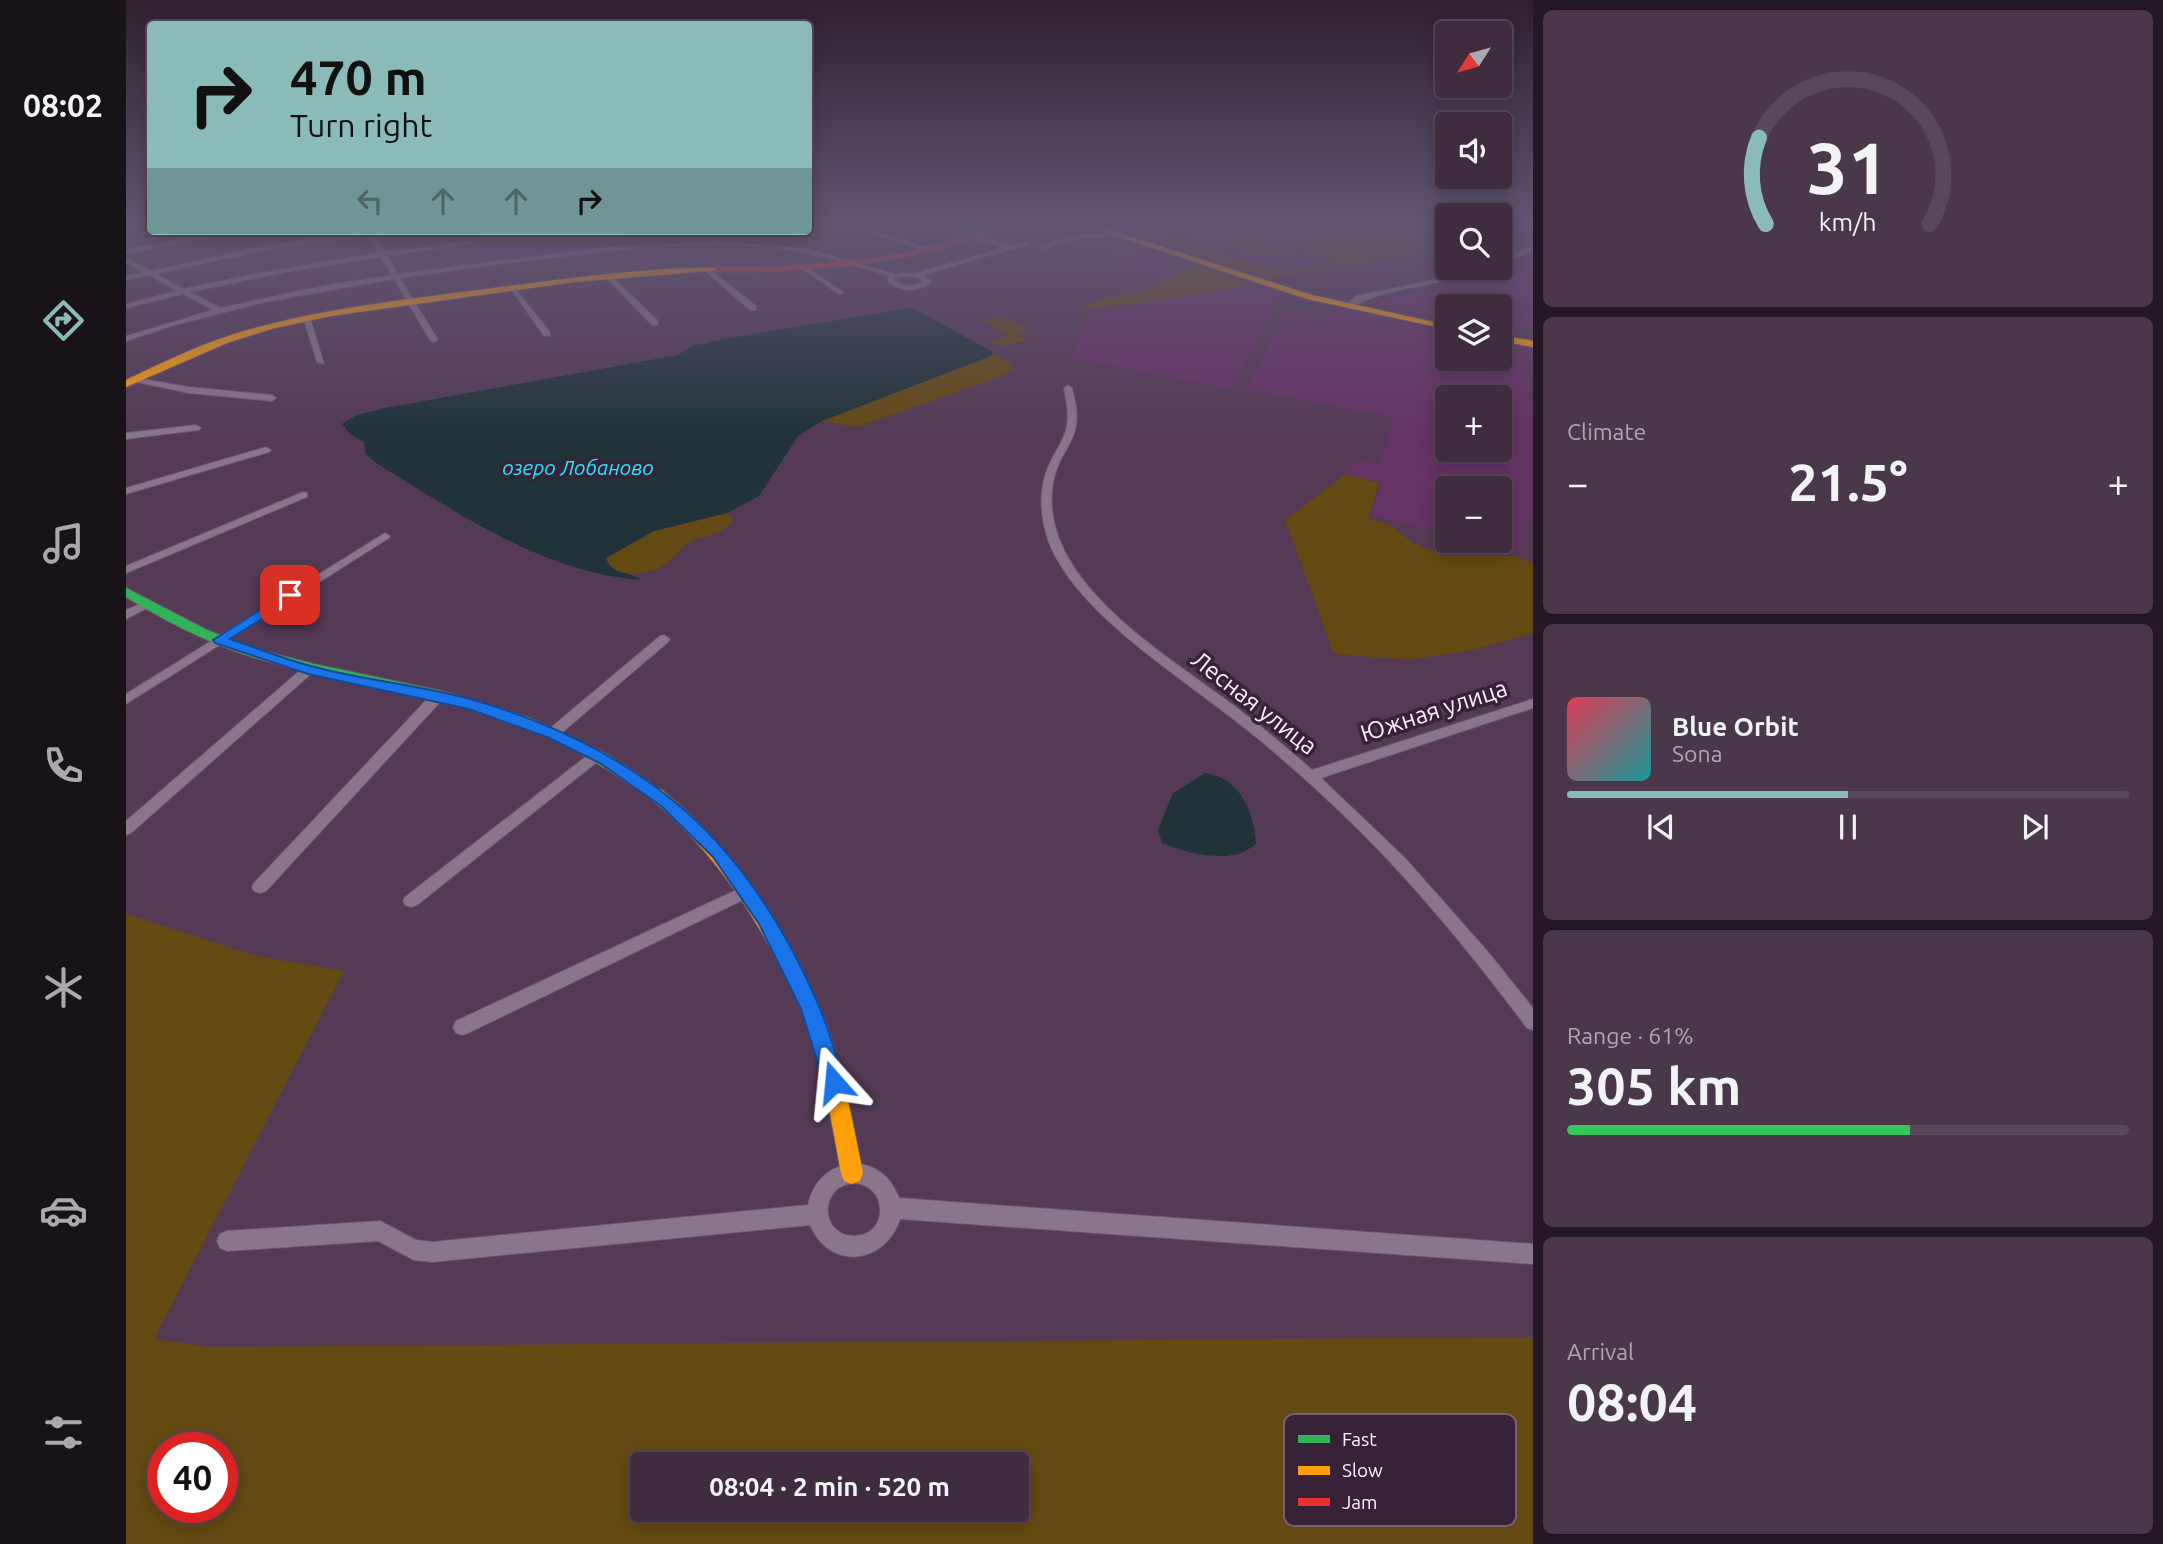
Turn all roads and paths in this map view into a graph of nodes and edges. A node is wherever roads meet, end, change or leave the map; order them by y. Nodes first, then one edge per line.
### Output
1 (167, 294) edge
2 (188, 294) edge
3 (285, 294) edge
4 (407, 294) edge
5 (461, 294) edge
6 (516, 294) edge
7 (626, 294) edge
8 (736, 294) edge
9 (1304, 294) edge
10 (1307, 294) edge
11 (1378, 294) edge
12 (411, 301) junction
13 (126, 306) edge
14 (1349, 306) junction
15 (753, 308) dead end
16 (218, 310) junction
17 (306, 318) junction
18 (655, 323) dead end
19 (1435, 324) edge
20 (547, 334) dead end
21 (1512, 339) edge
22 (126, 340) edge
23 (434, 340) dead end
24 (1533, 343) edge
25 (321, 362) dead end
26 (132, 377) edge
27 (1068, 388) dead end
28 (272, 398) dead end
29 (196, 428) dead end
30 (126, 436) edge
31 (266, 450) dead end
32 (126, 491) edge
33 (303, 495) dead end
34 (385, 536) dead end
35 (126, 570) edge
36 (126, 592) edge
37 (145, 605) junction
38 (126, 615) edge
39 (664, 639) dead end
40 (219, 640) junction
41 (308, 670) junction
42 (437, 697) junction
43 (126, 700) edge
44 (1533, 703) edge
45 (553, 733) junction
46 (597, 755) junction
47 (1310, 775) junction
48 (126, 829) edge
49 (260, 887) dead end
50 (747, 891) junction
51 (411, 901) dead end
52 (1533, 1022) edge
53 (462, 1027) dead end
54 (852, 1172) junction
55 (891, 1208) junction
56 (818, 1214) junction
57 (227, 1241) dead end
58 (1533, 1254) edge

1 - 13 street
2 - 16 street
3 - 16 street
4 - 12 street
5 - 12 street
6 - 20 street
7 - 18 street
8 - 15 street
9 - 14 street
10 - 14 street
11 - 14 street
12 - 17 street
12 - 23 street
14 - 19 street
16 - 22 street
17 - 25 street
17 - 26 street
21 - 24 street
26 - 28 street
27 - 47 street, Лесная улица
29 - 30 street
31 - 32 street
33 - 35 street
34 - 40 street
36 - 37 street
37 - 38 street
37 - 40 street
39 - 45 street
40 - 41 street
40 - 43 street
41 - 42 street
41 - 48 street
42 - 45 street
42 - 49 street
44 - 47 street, Южная улица
45 - 46 street
46 - 50 street
46 - 51 street
47 - 52 street, Лесная улица
50 - 53 street
50 - 54 street
54 - 55 street
54 - 56 street
55 - 56 street
55 - 58 street
56 - 57 street

